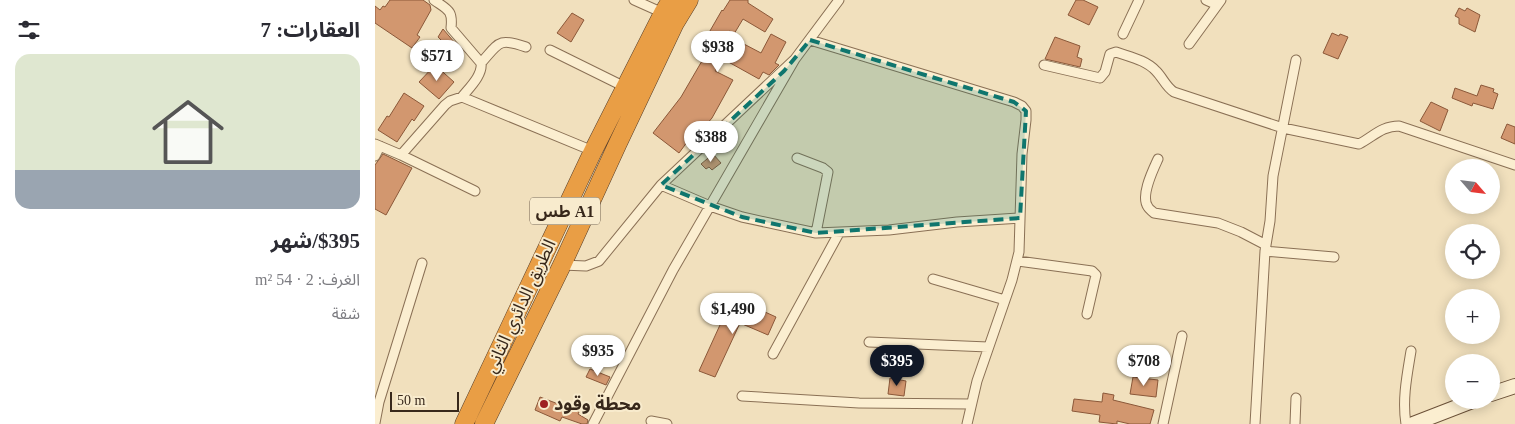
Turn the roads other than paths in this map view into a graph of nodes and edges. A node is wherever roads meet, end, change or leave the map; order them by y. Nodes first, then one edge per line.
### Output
1 (434, 0) edge
2 (634, 0) edge
3 (689, 0) edge
4 (839, 0) edge
5 (1139, 0) edge
6 (1206, 0) edge
7 (1219, 2) edge
8 (667, 6) edge
9 (1123, 34) dead end
10 (810, 40) junction
11 (1189, 44) dead end
12 (526, 47) dead end
13 (550, 50) dead end
14 (795, 59) junction
15 (1296, 60) dead end
16 (481, 63) junction
17 (1044, 65) dead end
18 (625, 87) junction
19 (462, 97) junction
20 (1283, 128) junction
21 (378, 145) edge
22 (593, 151) junction
23 (401, 155) junction
24 (375, 156) edge
25 (797, 158) dead end
26 (1157, 159) dead end
27 (1515, 165) edge
28 (661, 185) junction
29 (475, 191) dead end
30 (710, 206) junction
31 (1020, 218) junction
32 (816, 232) junction
33 (839, 233) junction
34 (1266, 248) junction
35 (1334, 257) dead end
36 (1018, 261) junction
37 (422, 263) dead end
38 (562, 265) junction
39 (933, 279) dead end
40 (1005, 300) junction
41 (1087, 314) dead end
42 (1182, 336) dead end
43 (869, 342) dead end
44 (988, 347) junction
45 (1411, 352) dead end
46 (773, 354) dead end
47 (1515, 386) edge
48 (1500, 391) edge
49 (742, 396) dead end
50 (1296, 398) dead end
51 (971, 404) junction
52 (1452, 409) edge
53 (651, 420) dead end
54 (375, 423) edge
55 (464, 424) edge
56 (484, 424) edge
57 (593, 424) edge
58 (667, 424) edge
59 (967, 424) edge
60 (1163, 424) edge
61 (1255, 424) edge
62 (1295, 424) edge
63 (1406, 424) edge
64 (1413, 424) edge

1 - 16 street
2 - 8 street
3 - 38 highway, الطريق الدائري الثاني / طس A1
4 - 10 street
5 - 9 street
6 - 7 street
7 - 11 street
8 - 18 highway, الطريق الدائري الثاني / طس A1
10 - 14 street
10 - 31 street
12 - 16 street
13 - 18 street
14 - 28 street
14 - 30 street
15 - 20 street
16 - 19 street
17 - 20 street
18 - 22 highway, الطريق الدائري الثاني / طس A1
19 - 22 street
19 - 23 street
20 - 27 street
20 - 34 street
21 - 23 street
21 - 24 street
22 - 55 highway, الطريق الدائري الثاني / طس A1
23 - 29 street
25 - 32 street
26 - 34 street
28 - 30 street
28 - 38 street
30 - 32 street
30 - 57 street
31 - 33 street
31 - 36 street
32 - 33 street
33 - 46 street
34 - 35 street
34 - 61 street
36 - 40 street
36 - 41 street
37 - 54 street
38 - 56 highway, الطريق الدائري الثاني / طس A1
39 - 40 street
40 - 44 street
42 - 60 street
43 - 44 street
44 - 51 street
45 - 63 street
47 - 48 street
49 - 51 street
50 - 62 street
51 - 59 street
52 - 64 street
53 - 58 street

